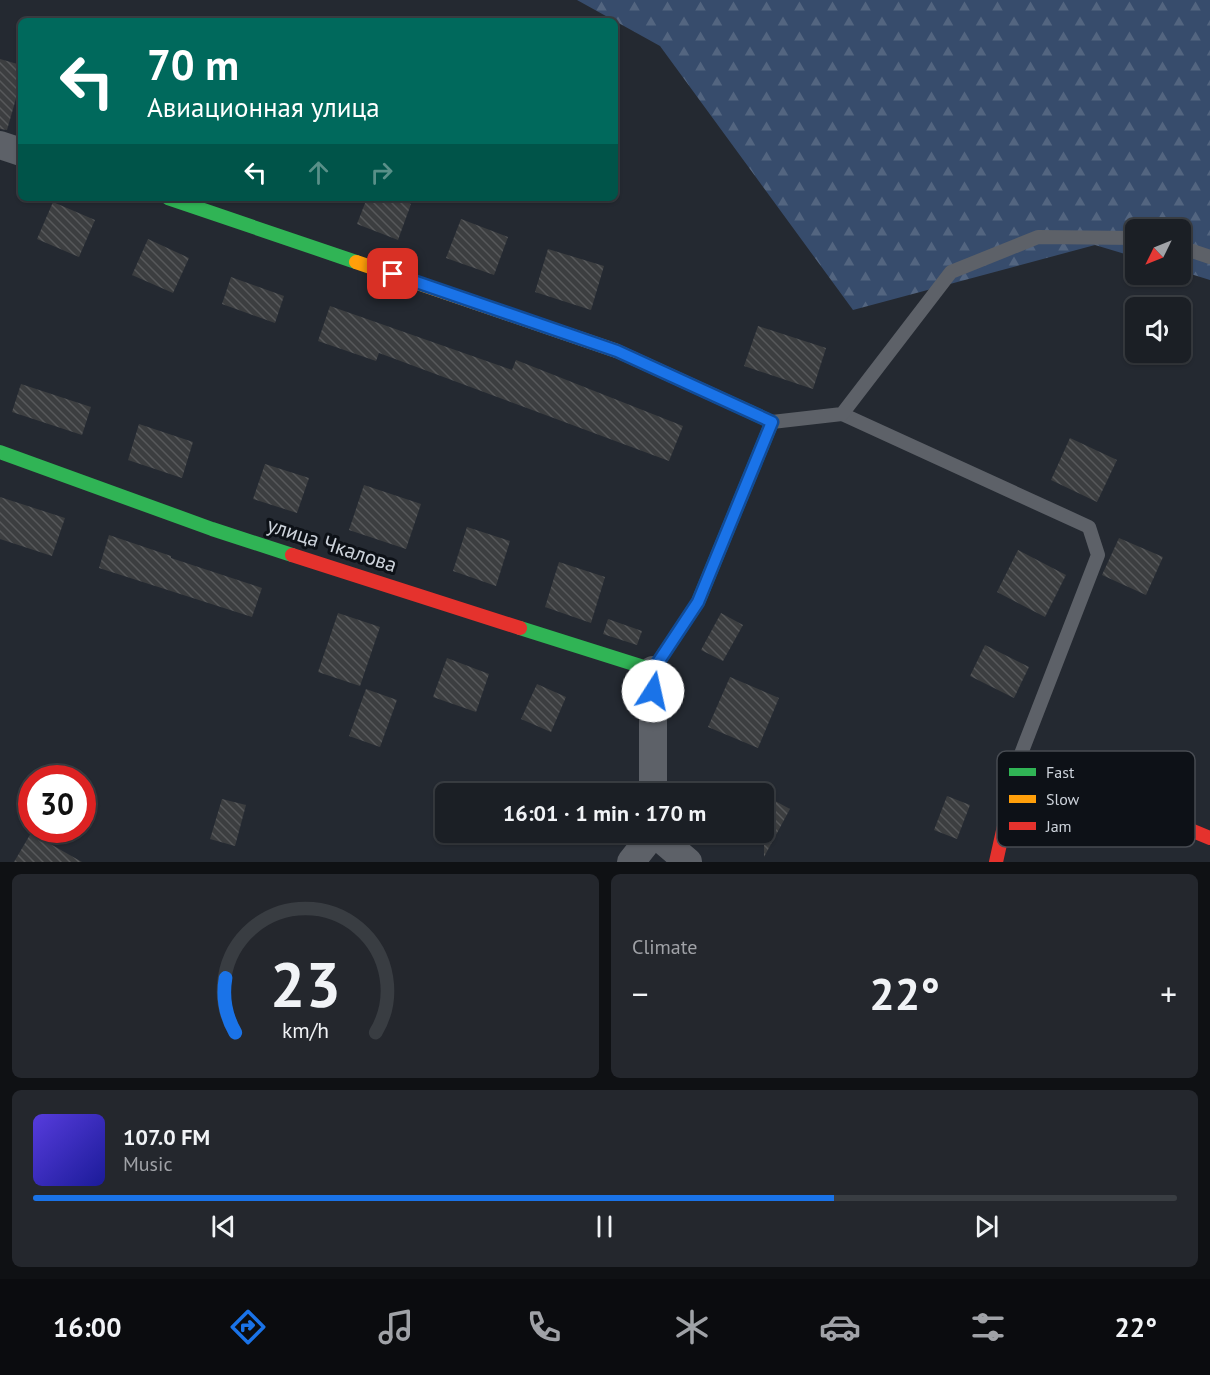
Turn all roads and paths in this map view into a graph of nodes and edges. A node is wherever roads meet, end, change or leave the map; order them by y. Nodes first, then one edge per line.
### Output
1 (0, 145) edge
2 (18, 151) edge
3 (177, 201) edge
4 (1125, 238) edge
5 (1191, 251) edge
6 (1210, 257) edge
7 (842, 414) junction
8 (772, 422) junction
9 (0, 452) edge
10 (653, 670) junction
11 (1022, 751) edge
12 (653, 783) edge
13 (1195, 832) edge
14 (1210, 838) edge
15 (646, 843) edge
16 (665, 843) edge
17 (999, 847) edge
18 (632, 862) edge
19 (688, 862) edge
20 (996, 862) edge

1 - 2 street
3 - 8 street
4 - 7 lane
5 - 6 lane
7 - 8 lane
7 - 11 lane
8 - 10 street
9 - 10 street, улица Чкалова
10 - 12 street
13 - 14 street
15 - 18 street
16 - 19 street
17 - 20 street

